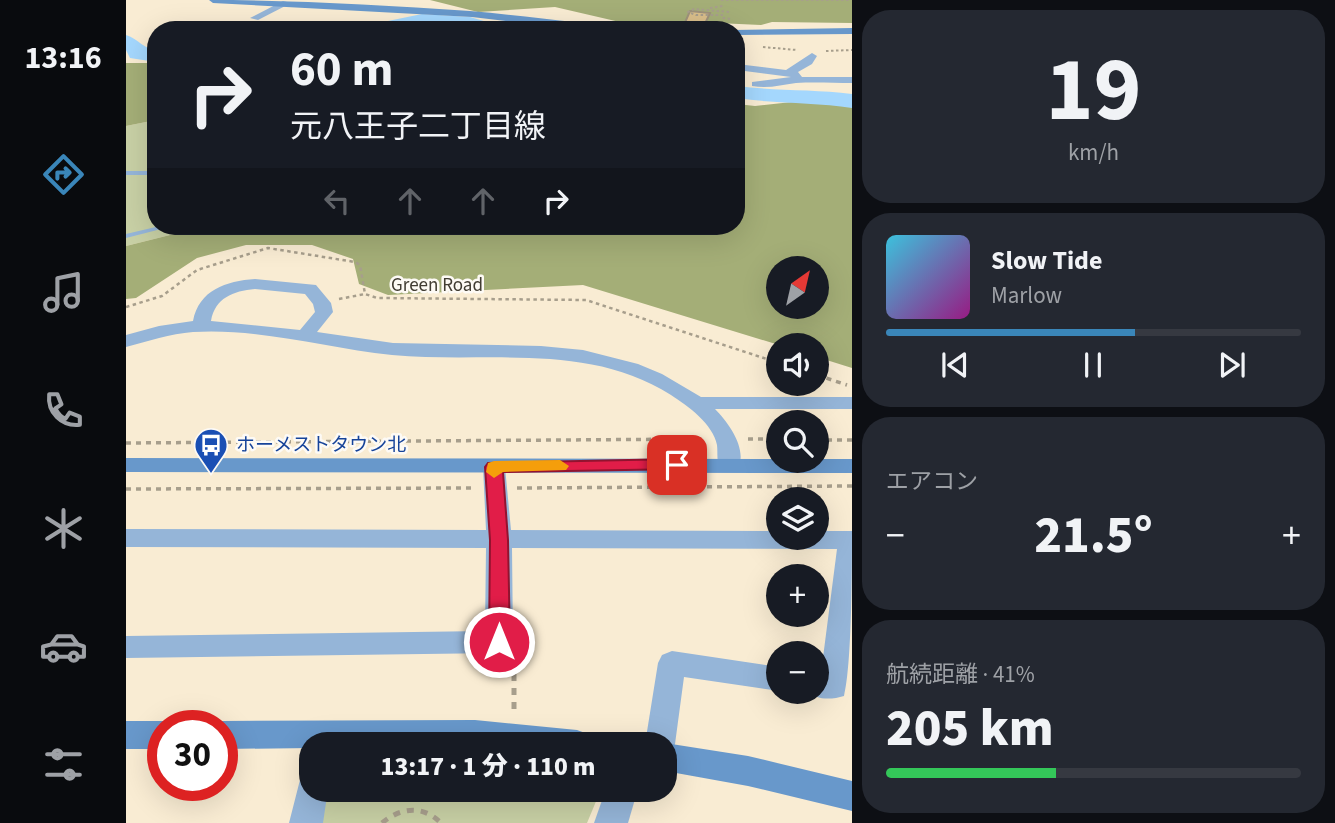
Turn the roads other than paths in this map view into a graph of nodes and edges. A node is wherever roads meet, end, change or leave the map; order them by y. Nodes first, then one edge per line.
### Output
1 (213, 0) edge
2 (278, 2) edge
3 (255, 18) dead end
4 (532, 21) edge
5 (852, 31) edge
6 (745, 32) edge
7 (812, 56) dead end
8 (745, 68) edge
9 (795, 77) junction
10 (852, 80) edge
11 (756, 84) dead end
12 (126, 173) edge
13 (147, 173) edge
14 (147, 231) edge
15 (126, 236) edge
16 (201, 326) junction
17 (303, 337) junction
18 (126, 341) edge
19 (697, 403) junction
20 (852, 403) edge
21 (126, 465) edge
22 (729, 465) junction
23 (852, 466) edge
24 (494, 467) junction
25 (126, 538) edge
26 (499, 540) junction
27 (126, 647) edge
28 (766, 677) edge
29 (829, 686) edge
30 (662, 732) edge
31 (126, 734) edge
32 (147, 735) edge
33 (238, 736) edge
34 (299, 739) edge
35 (677, 759) edge
36 (852, 796) edge
37 (309, 802) edge
38 (618, 802) edge
39 (306, 823) edge
40 (611, 823) edge

1 - 2 street
2 - 3 street
2 - 4 street
5 - 6 street
7 - 9 street
8 - 9 street
9 - 10 street
9 - 11 street
12 - 13 lane
14 - 15 lane
16 - 17 street
16 - 17 street
16 - 18 street
17 - 19 street
19 - 20 street
19 - 22 street
21 - 24 street
22 - 23 street
22 - 24 street
24 - 26 street
25 - 26 street
26 - 27 street
26 - 29 street
28 - 30 street
31 - 32 street
33 - 34 street
35 - 36 street
37 - 39 street
38 - 40 street

